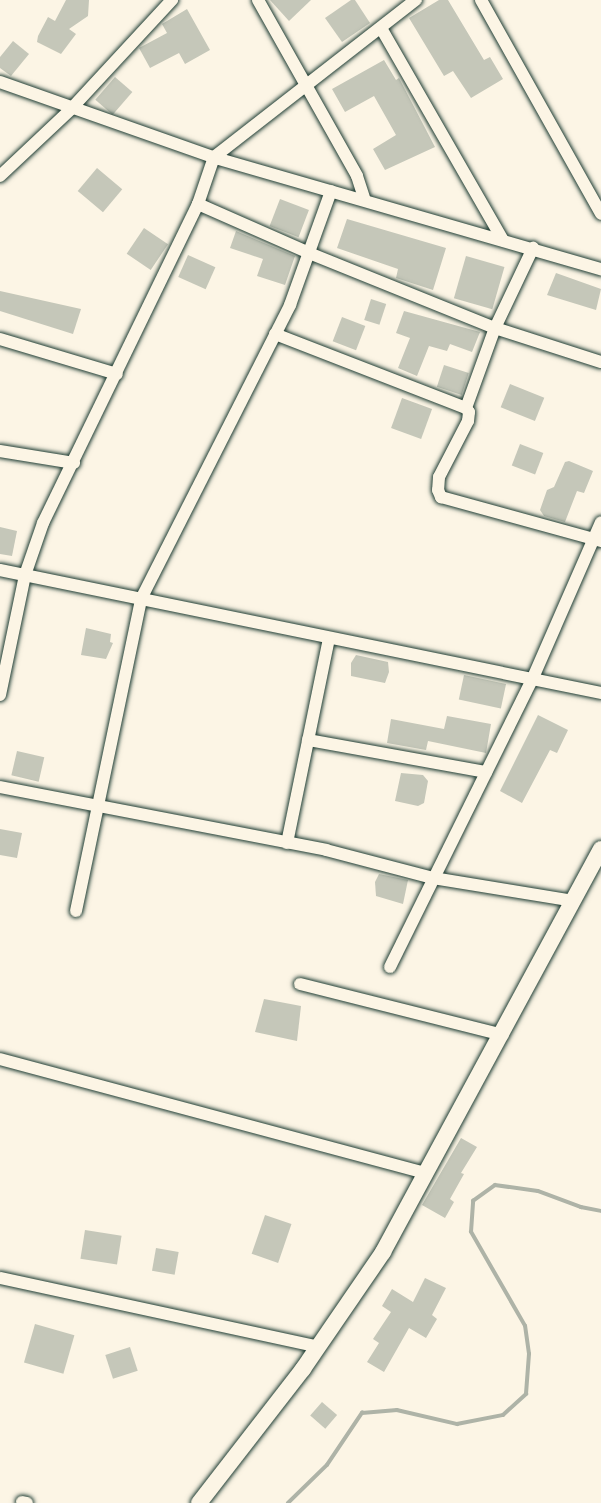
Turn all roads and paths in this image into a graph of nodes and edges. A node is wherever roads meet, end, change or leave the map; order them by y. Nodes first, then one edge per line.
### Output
1 (172, 0) edge
2 (258, 0) edge
3 (416, 0) edge
4 (481, 0) edge
5 (381, 28) junction
6 (0, 82) edge
7 (307, 86) junction
8 (71, 109) junction
9 (214, 157) junction
10 (0, 176) edge
11 (331, 191) junction
12 (365, 200) junction
13 (198, 204) junction
14 (601, 214) edge
15 (503, 240) junction
16 (533, 248) junction
17 (309, 253) junction
18 (601, 269) edge
19 (495, 328) junction
20 (275, 334) junction
21 (0, 339) edge
22 (601, 362) edge
23 (117, 374) junction
24 (466, 408) junction
25 (0, 451) edge
26 (74, 463) junction
27 (601, 522) edge
28 (597, 540) edge
29 (0, 570) edge
30 (25, 575) junction
31 (141, 599) junction
32 (329, 638) junction
33 (532, 680) junction
34 (601, 693) edge
35 (0, 695) edge
36 (308, 740) junction
37 (486, 772) junction
38 (0, 787) edge
39 (98, 807) junction
40 (287, 843) junction
41 (601, 849) edge
42 (433, 878) junction
43 (573, 901) junction
44 (76, 911) dead end
45 (390, 967) dead end
46 (300, 984) dead end
47 (503, 1034) junction
48 (0, 1059) edge
49 (425, 1173) junction
50 (0, 1278) edge
51 (318, 1347) junction
52 (199, 1503) edge

1 - 8 street
2 - 7 street
3 - 5 street
4 - 14 street
5 - 7 street
5 - 15 street
6 - 8 street
7 - 9 street
7 - 12 street
8 - 9 street
8 - 10 street
9 - 11 street
9 - 13 street
11 - 12 street
11 - 17 street
12 - 15 street
13 - 17 street
13 - 23 street
15 - 16 street
16 - 18 street
16 - 19 street
17 - 19 street
17 - 20 street
19 - 22 street
19 - 24 street
20 - 24 street
20 - 31 street
21 - 23 street
23 - 26 street
24 - 28 street
25 - 26 street
26 - 30 street
27 - 28 street
28 - 33 street
29 - 30 street
30 - 31 street
30 - 35 street
31 - 32 street
31 - 39 street
32 - 33 street
32 - 36 street
33 - 34 street
33 - 37 street
36 - 37 street
36 - 40 street
37 - 42 street
38 - 39 street
39 - 40 street
39 - 44 street
40 - 42 street
41 - 43 street
42 - 43 street
42 - 45 street
43 - 47 street
46 - 47 street
47 - 49 street
48 - 49 street
49 - 51 street
50 - 51 street
51 - 52 street

